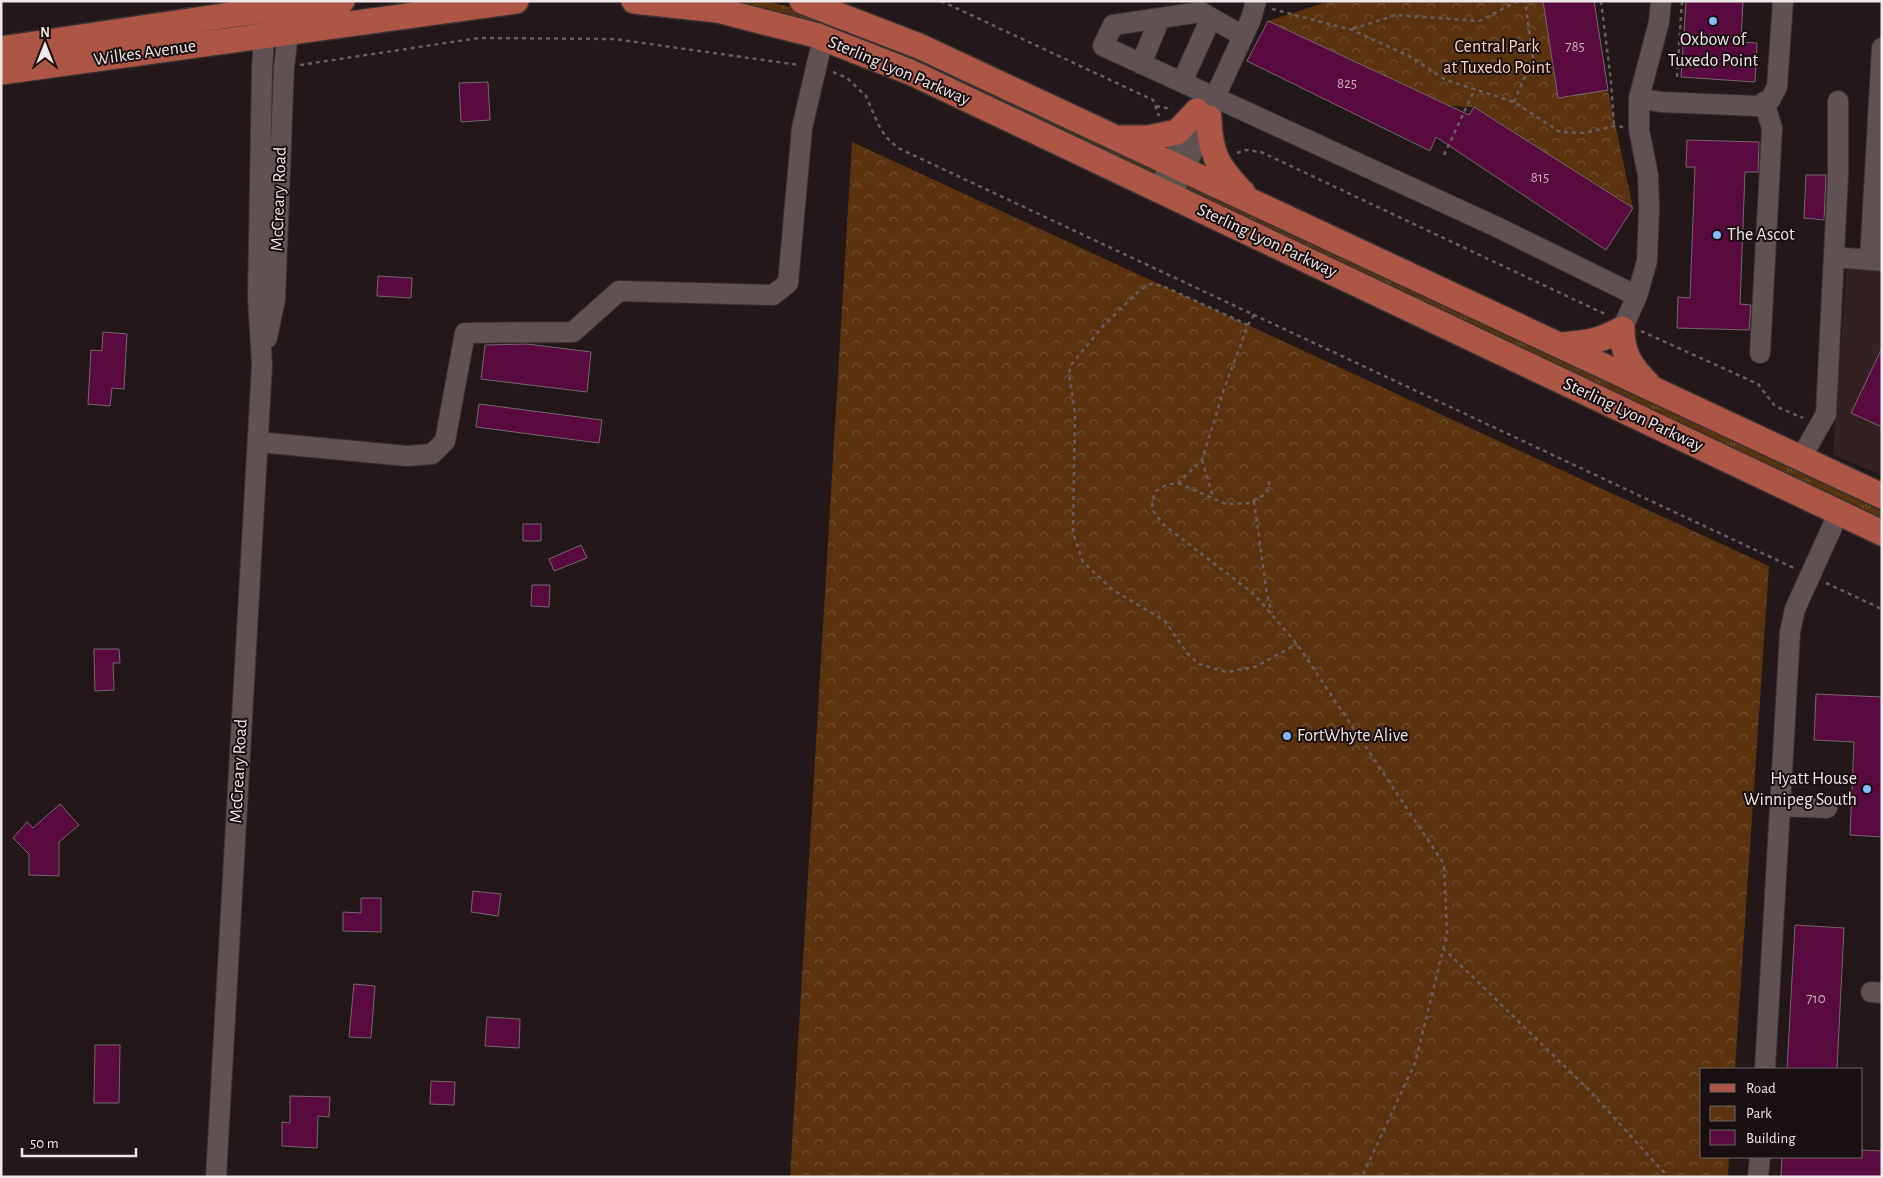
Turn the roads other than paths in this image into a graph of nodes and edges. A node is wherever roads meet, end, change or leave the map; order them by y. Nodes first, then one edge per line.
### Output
1 (342, 1) edge
2 (516, 1) edge
3 (634, 1) edge
4 (802, 1) edge
5 (1661, 1) edge
6 (1783, 1) edge
7 (1256, 3) edge
8 (265, 6) edge
9 (1160, 18) junction
10 (1211, 18) junction
11 (284, 20) edge
12 (1243, 36) junction
13 (823, 38) junction
14 (1882, 48) edge
15 (1, 49) edge
16 (1141, 64) junction
17 (1, 72) edge
18 (1182, 82) junction
19 (1639, 98) junction
20 (1838, 101) dead end
21 (1764, 102) junction
22 (1207, 109) junction
23 (1116, 138) junction
24 (1177, 167) junction
25 (1164, 193) junction
26 (1250, 201) junction
27 (1834, 257) junction
28 (1876, 260) edge
29 (1637, 296) junction
30 (1623, 326) junction
31 (1560, 345) junction
32 (1760, 353) dead end
33 (1654, 389) junction
34 (258, 442) junction
35 (1801, 458) junction
36 (1882, 496) edge
37 (1839, 512) junction
38 (1882, 533) edge
39 (1780, 806) junction
40 (1826, 808) dead end
41 (1765, 1068) edge
42 (1760, 1158) edge
43 (216, 1177) edge
44 (1758, 1177) edge

1 - 11 main road
2 - 11 main road
3 - 13 main road, Sterling Lyon Parkway
4 - 23 main road, Sterling Lyon Parkway
5 - 19 street
6 - 21 street
7 - 12 street
8 - 11 main road
8 - 15 main road, Wilkes Avenue
9 - 10 street
9 - 16 street
9 - 16 street
10 - 12 street
10 - 18 street
11 - 17 main road, Wilkes Avenue
11 - 34 street, McCreary Road
12 - 22 street
13 - 25 main road, Sterling Lyon Parkway
13 - 34 street
14 - 28 street
16 - 18 street
18 - 22 street
19 - 21 street
19 - 29 street
20 - 27 street
21 - 32 street
22 - 23 main road
22 - 24 street
22 - 26 main road
22 - 29 street
23 - 24 main road, Sterling Lyon Parkway
24 - 25 street
24 - 26 main road, Sterling Lyon Parkway
25 - 37 main road, Sterling Lyon Parkway
26 - 31 main road, Sterling Lyon Parkway
27 - 28 street
27 - 35 street
29 - 30 street
30 - 31 main road
30 - 33 main road
31 - 33 main road, Sterling Lyon Parkway
33 - 35 main road, Sterling Lyon Parkway
34 - 43 street, McCreary Road
35 - 36 main road, Sterling Lyon Parkway
37 - 38 main road, Sterling Lyon Parkway
37 - 39 street
39 - 40 street
39 - 41 street
42 - 44 street

